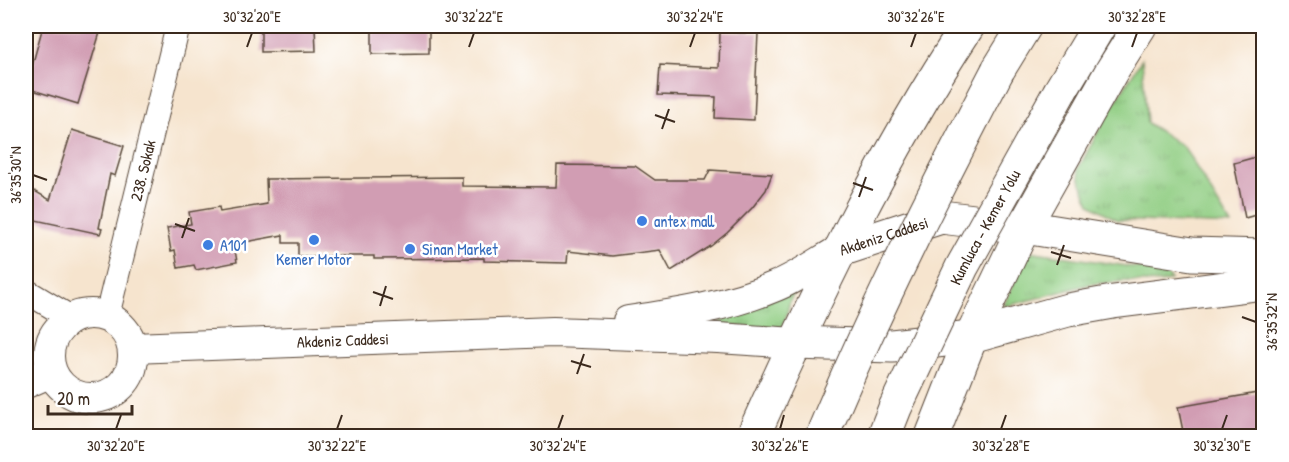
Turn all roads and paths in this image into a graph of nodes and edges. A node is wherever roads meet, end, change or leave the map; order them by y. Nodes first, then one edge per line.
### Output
1 (178, 26) edge
2 (968, 26) edge
3 (1025, 26) edge
4 (1099, 26) edge
5 (1140, 26) edge
6 (1024, 227) junction
7 (840, 250) junction
8 (1263, 256) edge
9 (1263, 284) edge
10 (26, 291) edge
11 (107, 316) junction
12 (71, 318) junction
13 (554, 332) junction
14 (971, 337) junction
15 (795, 343) junction
16 (133, 348) junction
17 (38, 378) edge
18 (753, 436) edge
19 (822, 436) edge
20 (884, 436) edge
21 (932, 436) edge

1 - 11 street, 238. Sokak
2 - 7 main road
3 - 19 main road, bridge
4 - 20 main road, Kumluca - Kemer Yolu, bridge
5 - 6 main road, Kumluca - Kemer Yolu
6 - 7 main road, Akdeniz Caddesi
6 - 8 main road, Akdeniz Caddesi
6 - 14 main road, Kumluca - Kemer Yolu
7 - 13 street, Akdeniz Caddesi
7 - 15 main road
9 - 14 main road, Akdeniz Caddesi
10 - 12 street
11 - 12 street
11 - 16 street
12 - 17 street
13 - 15 street, Akdeniz Caddesi
13 - 16 street, Akdeniz Caddesi
14 - 15 main road, Akdeniz Caddesi
14 - 21 main road, Kumluca - Kemer Yolu
15 - 18 main road
16 - 17 street

